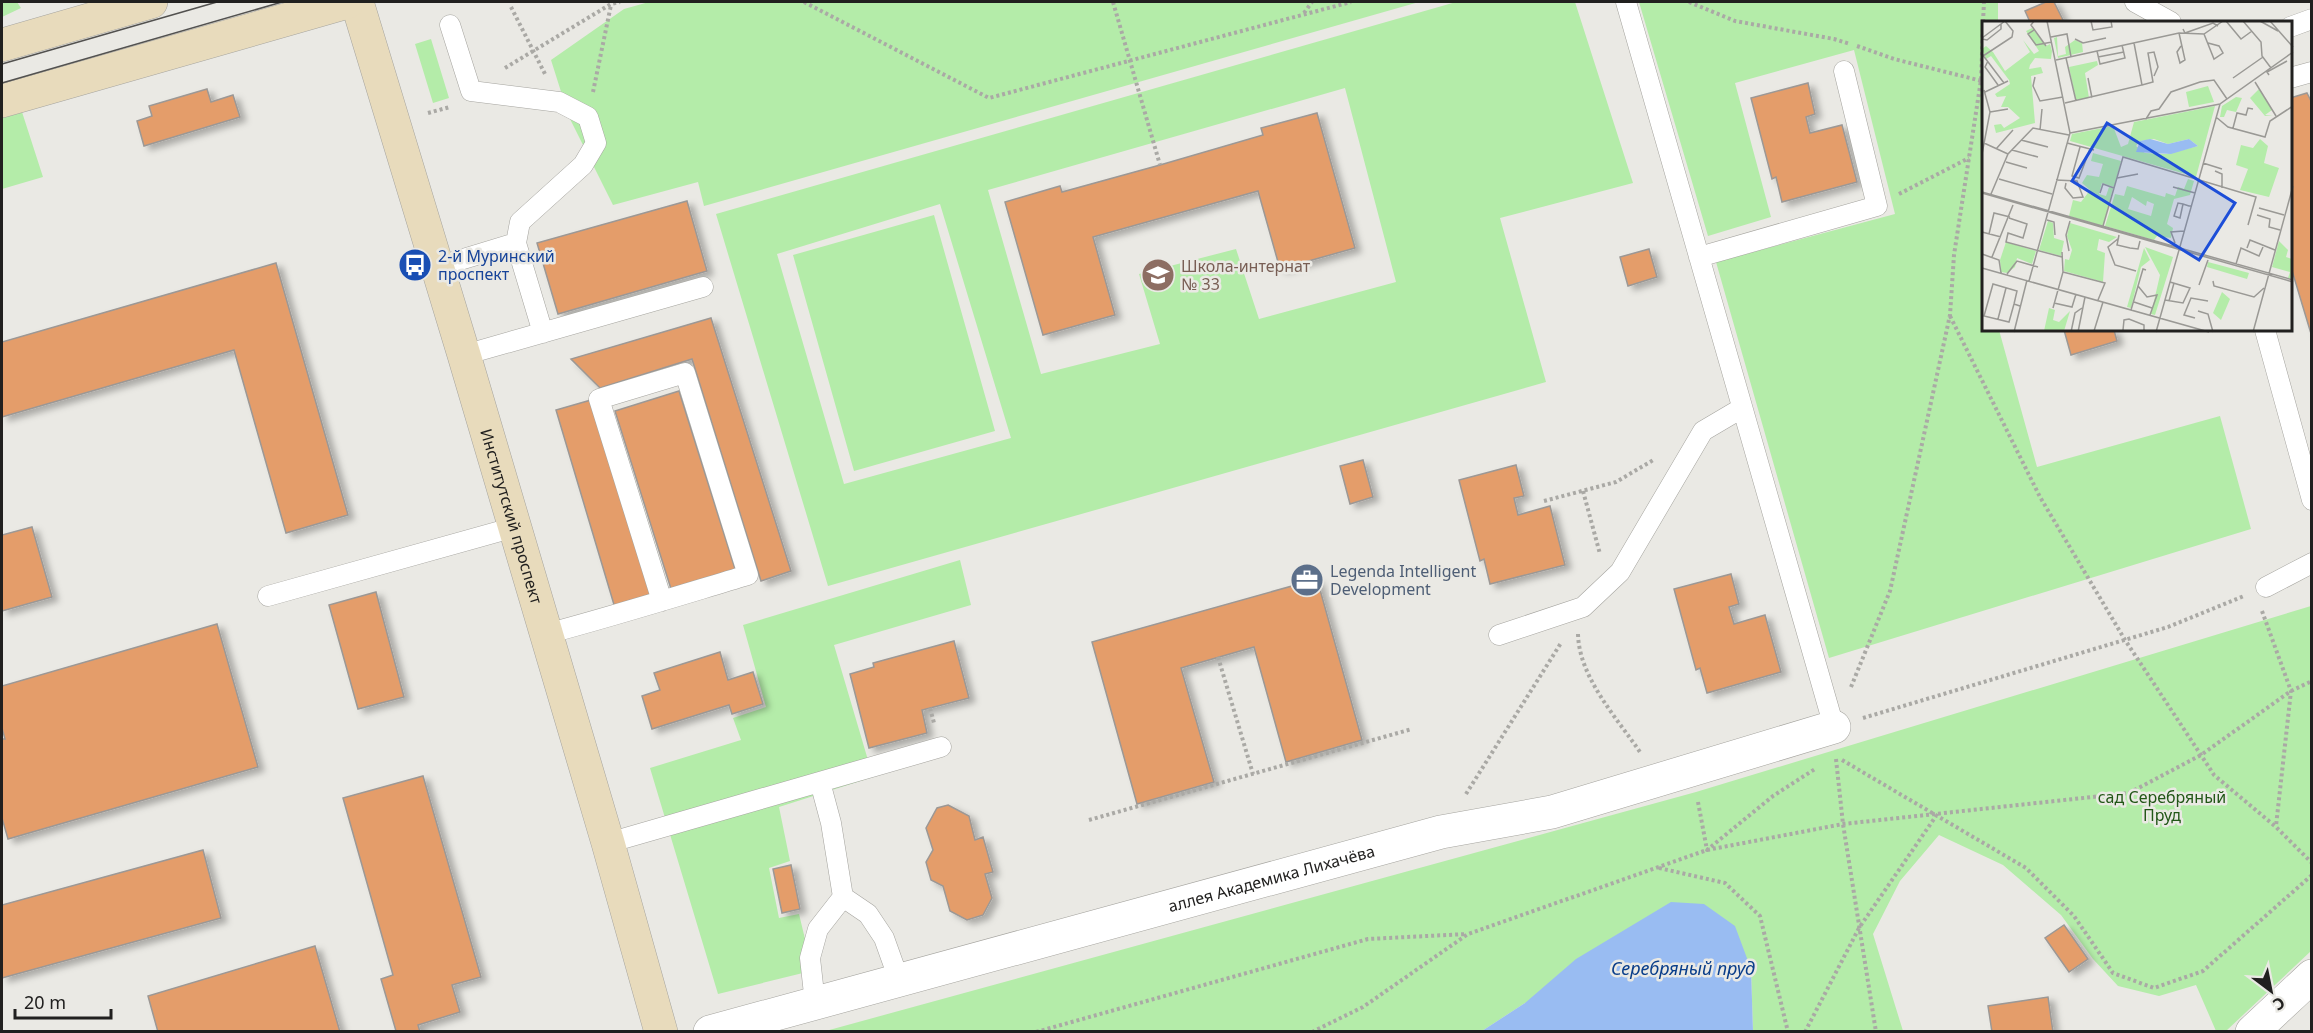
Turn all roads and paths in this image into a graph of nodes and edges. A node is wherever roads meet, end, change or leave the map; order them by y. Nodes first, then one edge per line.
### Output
1 (151, 2) edge
2 (348, 2) edge
3 (357, 2) edge
4 (620, 2) edge
5 (804, 2) edge
6 (1113, 2) edge
7 (1312, 2) edge
8 (1351, 2) edge
9 (1626, 2) edge
10 (1689, 2) edge
11 (1984, 2) edge
12 (2135, 2) edge
13 (612, 3) edge
14 (511, 6) dead end
15 (1303, 14) junction
16 (2312, 19) edge
17 (1983, 21) edge
18 (2168, 21) edge
19 (450, 25) dead end
20 (2292, 26) edge
21 (2, 45) edge
22 (533, 50) junction
23 (1129, 59) junction
24 (1844, 71) dead end
25 (2312, 72) edge
26 (2292, 77) edge
27 (1982, 81) edge
28 (471, 91) junction
29 (2, 101) edge
30 (559, 102) junction
31 (428, 113) dead end
32 (588, 117) junction
33 (1969, 158) junction
34 (1160, 165) dead end
35 (1877, 206) junction
36 (516, 243) junction
37 (1699, 257) junction
38 (437, 267) junction
39 (703, 287) dead end
40 (1950, 315) junction
41 (2266, 332) edge
42 (543, 333) junction
43 (464, 356) junction
44 (1743, 408) junction
45 (1703, 431) junction
46 (1583, 491) junction
47 (2312, 500) edge
48 (1544, 501) dead end
49 (515, 527) junction
50 (2312, 563) edge
51 (1608, 584) junction
52 (2262, 589) junction
53 (268, 597) dead end
54 (662, 601) junction
55 (1584, 607) junction
56 (546, 634) junction
57 (1499, 635) dead end
58 (2125, 640) junction
59 (1218, 657) dead end
60 (2312, 681) edge
61 (2291, 691) junction
62 (930, 708) dead end
63 (933, 719) dead end
64 (1412, 729) dead end
65 (1834, 742) junction
66 (940, 747) dead end
67 (2201, 755) junction
68 (1826, 762) dead end
69 (1818, 768) dead end
70 (1253, 774) junction
71 (1674, 776) junction
72 (820, 782) junction
73 (1937, 815) junction
74 (1089, 820) dead end
75 (1843, 824) junction
76 (2276, 827) junction
77 (1441, 832) junction
78 (608, 843) junction
79 (1707, 850) junction
80 (2312, 863) edge
81 (1659, 868) junction
82 (2312, 875) edge
83 (843, 897) junction
84 (1859, 928) junction
85 (1468, 934) junction
86 (2312, 976) edge
87 (899, 980) junction
88 (815, 1003) junction
89 (662, 1032) edge
90 (710, 1032) edge
91 (1035, 1032) edge
92 (1312, 1032) edge
93 (1788, 1032) edge
94 (1806, 1032) edge
95 (1876, 1032) edge
96 (2252, 1032) edge

1 - 21 street
2 - 29 street
3 - 38 street, Институтский проспект
4 - 13 path
5 - 23 path
6 - 23 path
7 - 15 path
8 - 15 path
9 - 37 lane
10 - 27 path
11 - 17 path
12 - 18 lane
13 - 22 path
13 - 32 path
14 - 22 path
15 - 23 path
16 - 20 lane
19 - 28 lane
22 - 28 path
22 - 30 path
23 - 34 path
24 - 35 lane
25 - 26 lane
27 - 33 path
28 - 30 lane
28 - 31 path
30 - 32 lane
32 - 36 lane
33 - 35 path
33 - 40 path
35 - 37 lane
36 - 38 lane
36 - 42 lane
37 - 44 lane
38 - 43 street, Институтский проспект
39 - 42 lane
40 - 58 path
40 - 65 path
41 - 47 lane
42 - 43 lane
43 - 49 street, Институтский проспект
44 - 45 lane
44 - 65 lane
45 - 46 path
45 - 51 lane
46 - 48 path
46 - 51 path
49 - 53 lane
49 - 56 street, Институтский проспект
50 - 52 lane
51 - 55 lane
52 - 58 path
52 - 61 path
54 - 54 lane
54 - 56 lane
55 - 57 lane
55 - 71 path
55 - 77 path
56 - 78 street, Институтский проспект
58 - 65 path
58 - 67 path
59 - 70 path
60 - 61 path
61 - 67 path
61 - 76 path
62 - 63 path
64 - 70 path
65 - 68 path
65 - 71 street, аллея Академика Лихачёва
65 - 73 path
65 - 75 path
66 - 72 lane
67 - 73 path
67 - 76 path
69 - 79 path
70 - 74 path
71 - 77 street, аллея Академика Лихачёва
71 - 79 path
72 - 78 lane
72 - 83 lane
73 - 75 path
73 - 82 path
73 - 84 path
75 - 79 path
75 - 84 path
76 - 80 path
77 - 87 street, аллея Академика Лихачёва
78 - 89 street, Институтский проспект
79 - 81 path
81 - 85 path
81 - 93 path
83 - 87 lane
83 - 88 lane
84 - 94 path
84 - 95 path
85 - 91 path
85 - 92 path
86 - 96 street
87 - 88 street, аллея Академика Лихачёва
88 - 90 street, аллея Академика Лихачёва

